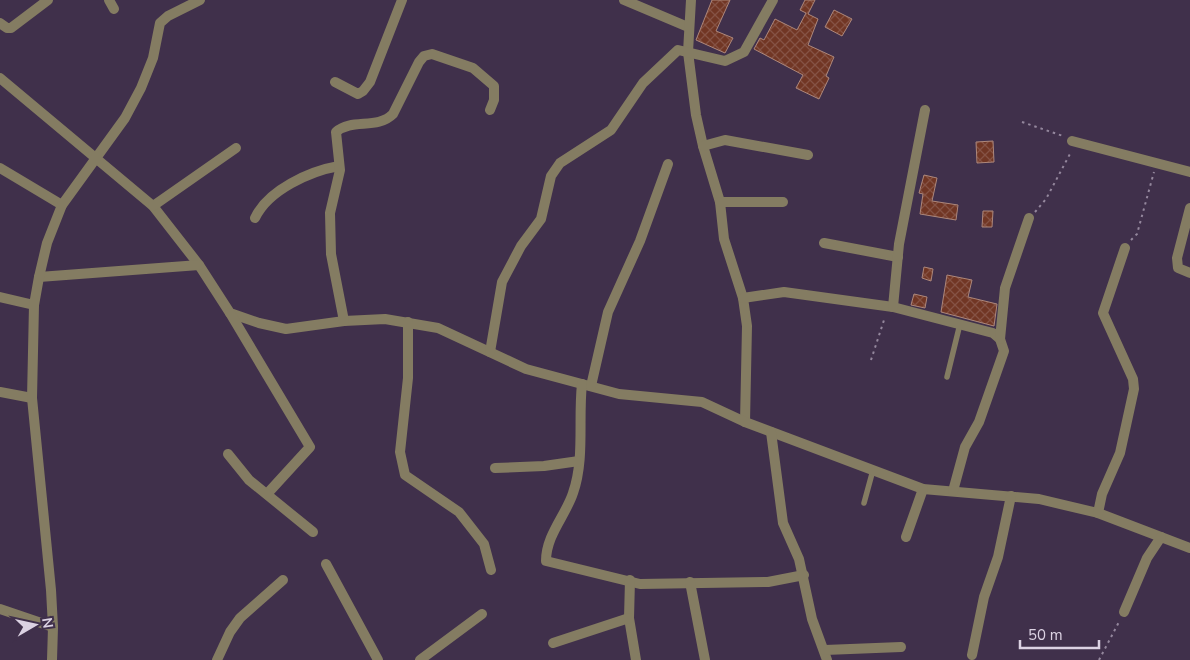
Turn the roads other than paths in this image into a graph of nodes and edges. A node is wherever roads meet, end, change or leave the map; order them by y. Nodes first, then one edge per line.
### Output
1 (48, 0) edge
2 (200, 0) edge
3 (402, 0) edge
4 (624, 0) edge
5 (691, 0) edge
6 (773, 0) edge
7 (0, 23) edge
8 (688, 27) junction
9 (688, 52) junction
10 (0, 78) edge
11 (336, 82) dead end
12 (490, 110) dead end
13 (926, 110) dead end
14 (1076, 142) road end
15 (703, 146) junction
16 (236, 148) dead end
17 (808, 155) dead end
18 (96, 158) junction
19 (668, 164) dead end
20 (339, 166) junction
21 (0, 168) edge
22 (1190, 172) edge
23 (720, 202) junction
24 (783, 202) dead end
25 (62, 205) junction
26 (153, 206) junction
27 (1190, 208) edge
28 (255, 218) dead end
29 (1029, 218) road end
30 (824, 243) dead end
31 (1125, 248) road end
32 (898, 257) junction
33 (199, 265) junction
34 (1190, 273) edge
35 (39, 277) junction
36 (0, 297) edge
37 (743, 298) junction
38 (34, 305) junction
39 (890, 307) junction
40 (230, 313) junction
41 (344, 321) junction
42 (408, 322) junction
43 (960, 324) junction
44 (1000, 339) junction
45 (490, 352) junction
46 (947, 377) dead end
47 (587, 385) junction
48 (0, 392) edge
49 (32, 398) junction
50 (746, 422) junction
51 (772, 432) junction
52 (228, 454) dead end
53 (579, 461) junction
54 (495, 468) dead end
55 (873, 470) junction
56 (923, 489) junction
57 (953, 491) junction
58 (267, 494) junction
59 (1011, 496) junction
60 (864, 503) dead end
61 (1098, 513) junction
62 (314, 532) dead end
63 (906, 537) dead end
64 (1161, 537) junction
65 (1190, 548) edge
66 (326, 564) dead end
67 (491, 570) dead end
68 (804, 575) junction
69 (283, 580) dead end
70 (630, 580) junction
71 (690, 582) junction
72 (0, 609) edge
73 (1124, 612) road end
74 (482, 614) dead end
75 (629, 618) junction
76 (53, 627) junction
77 (553, 643) dead end
78 (901, 648) dead end
79 (826, 655) edge
80 (972, 655) dead end
81 (52, 660) edge
82 (217, 660) edge
83 (378, 660) edge
84 (420, 660) edge
85 (636, 660) edge
86 (705, 660) edge

1 - 7 street
2 - 18 street
3 - 11 street
4 - 8 street
5 - 8 street
6 - 9 street
8 - 9 street
9 - 15 street
9 - 45 street
10 - 18 street
12 - 20 street
13 - 32 street
14 - 22 street
15 - 17 street
15 - 23 street
16 - 26 street
18 - 25 street
18 - 26 street
19 - 47 street
20 - 28 street
20 - 41 street
21 - 25 street
23 - 24 street
23 - 37 street
25 - 35 street
26 - 33 street
27 - 34 street
29 - 44 street
30 - 32 street
31 - 61 street
32 - 39 street
33 - 35 street
33 - 40 street
35 - 38 street
36 - 38 street
37 - 39 street
37 - 50 street
38 - 49 street
39 - 43 street
40 - 41 street
40 - 58 street
41 - 42 street
42 - 45 street
42 - 67 street
43 - 44 street
43 - 46 lane
44 - 57 street
45 - 47 street
47 - 50 street
47 - 53 street
48 - 49 street
49 - 76 street
50 - 51 street
51 - 55 street
51 - 68 street
52 - 58 street
53 - 54 street
53 - 70 street
55 - 56 street
55 - 60 lane
56 - 57 street
56 - 63 street
57 - 59 street
58 - 62 street
59 - 61 street
59 - 80 street
61 - 64 street
64 - 65 street
64 - 73 street
66 - 83 street
68 - 71 street
68 - 79 street
69 - 82 street
70 - 71 street
70 - 75 street
71 - 86 street
72 - 76 street
74 - 84 street
75 - 77 street
75 - 85 street
76 - 81 street
78 - 79 street

